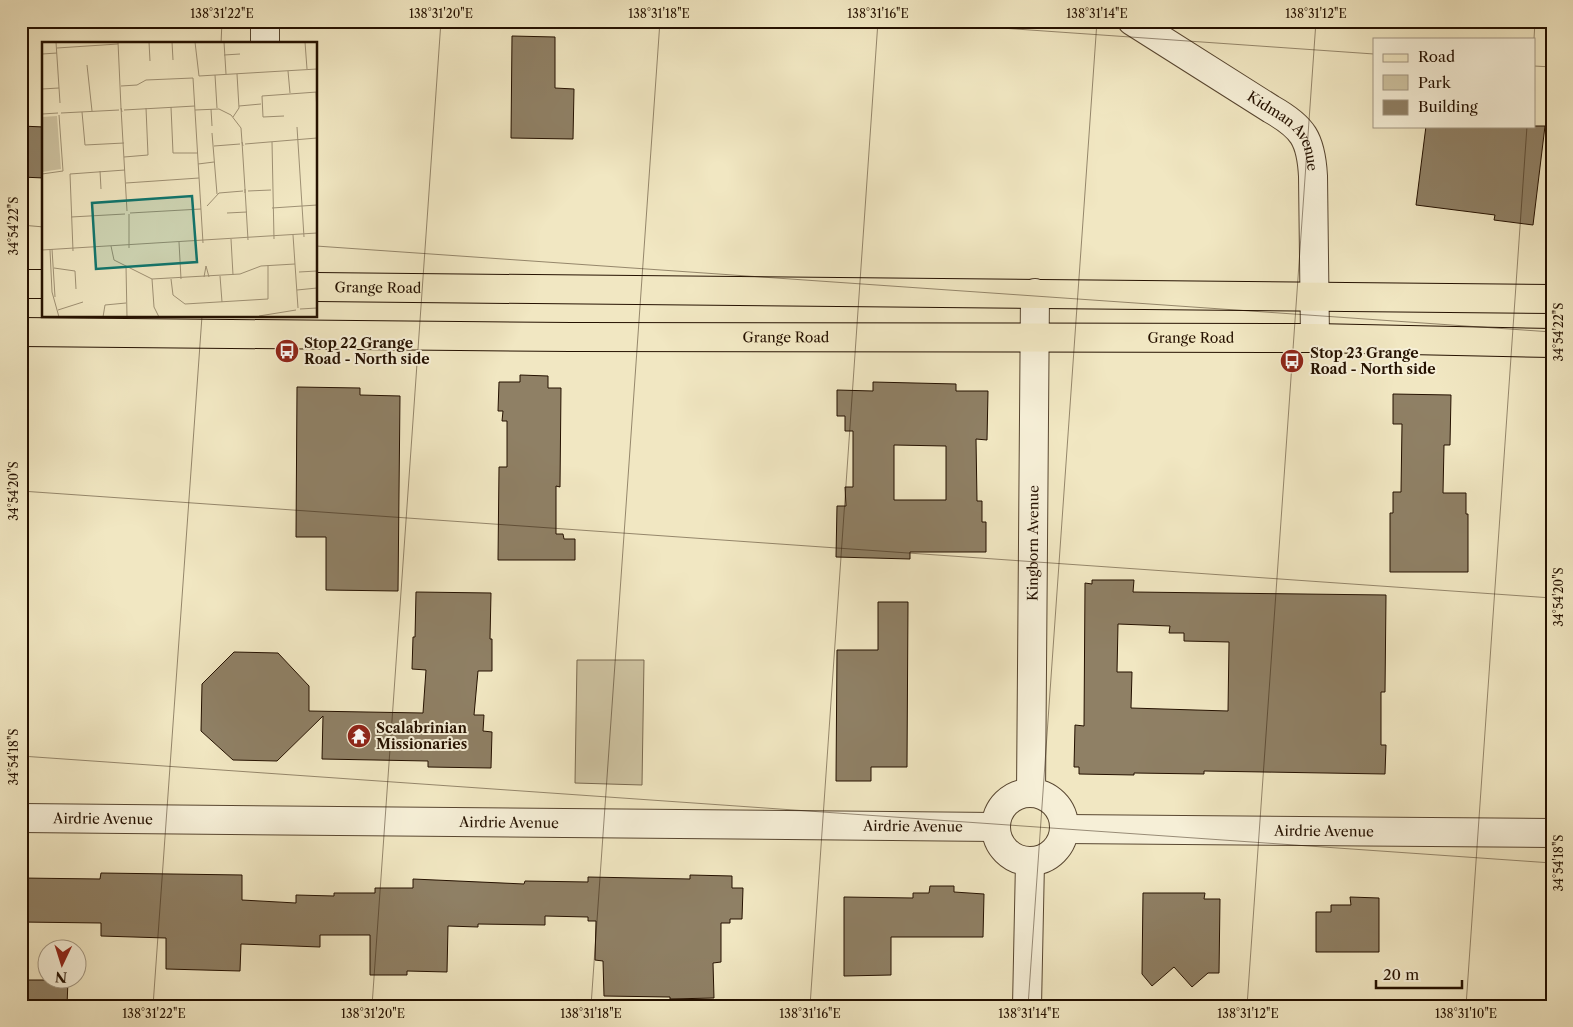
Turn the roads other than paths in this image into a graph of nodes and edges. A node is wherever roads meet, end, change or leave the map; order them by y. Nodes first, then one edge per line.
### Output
1 (265, 21) edge
2 (1132, 21) edge
3 (265, 42) edge
4 (21, 284) edge
5 (42, 284) edge
6 (318, 287) edge
7 (1035, 293) junction
8 (1314, 297) junction
9 (1552, 299) edge
10 (262, 325) edge
11 (21, 332) edge
12 (1034, 337) junction
13 (1315, 338) junction
14 (1552, 342) edge
15 (1030, 793) junction
16 (21, 818) edge
17 (996, 827) junction
18 (1065, 830) junction
19 (1552, 833) edge
20 (1030, 862) junction
21 (1027, 1006) edge

1 - 3 street
2 - 8 street, Kidman Avenue
4 - 5 main road
6 - 7 main road, Grange Road
7 - 8 main road, Grange Road
7 - 12 street, Kingborn Avenue
8 - 9 main road, Grange Road
8 - 13 street, Kidman Avenue
10 - 11 main road, Grange Road
10 - 12 main road, Grange Road
12 - 13 main road, Grange Road
12 - 15 street, Kingborn Avenue
13 - 14 main road, Grange Road
15 - 17 street
15 - 18 street
16 - 17 street, Airdrie Avenue
17 - 20 street
18 - 19 street, Airdrie Avenue
18 - 20 street
20 - 21 street

